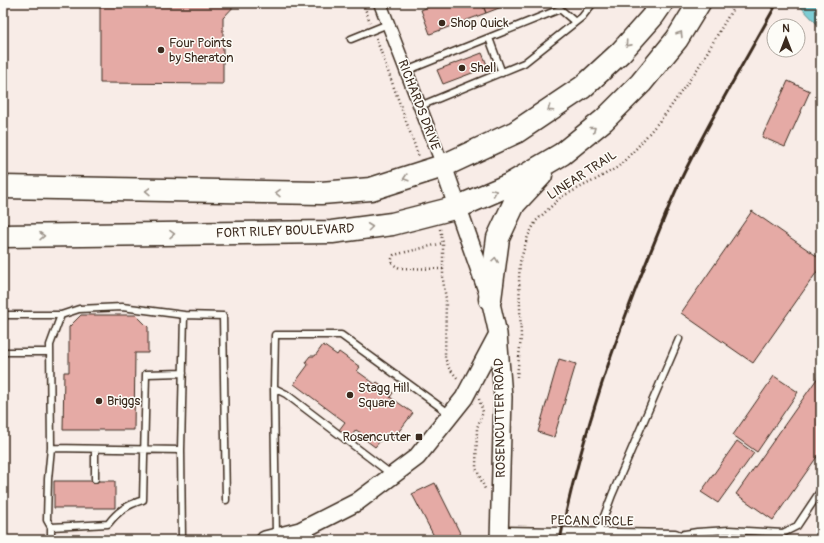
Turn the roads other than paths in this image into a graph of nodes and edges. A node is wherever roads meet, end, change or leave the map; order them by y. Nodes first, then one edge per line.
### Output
1 (381, 3) edge
2 (593, 3) edge
3 (662, 3) edge
4 (699, 3) edge
5 (575, 22) junction
6 (388, 24) junction
7 (351, 38) dead end
8 (489, 38) junction
9 (406, 71) junction
10 (502, 72) junction
11 (420, 106) junction
12 (562, 154) junction
13 (433, 169) junction
14 (3, 187) edge
15 (458, 207) junction
16 (3, 236) edge
17 (490, 299) junction
18 (3, 315) edge
19 (61, 315) junction
20 (184, 315) junction
21 (498, 334) junction
22 (679, 340) dead end
23 (3, 352) edge
24 (50, 352) junction
25 (183, 373) junction
26 (274, 388) junction
27 (451, 415) junction
28 (51, 448) junction
29 (94, 449) junction
30 (144, 450) junction
31 (181, 450) junction
32 (393, 475) junction
33 (95, 479) dead end
34 (821, 490) edge
35 (226, 500) dead end
36 (51, 527) junction
37 (597, 535) junction
38 (499, 537) edge
39 (679, 538) edge
40 (271, 539) edge
41 (51, 540) edge
42 (182, 540) edge

1 - 6 street, RICHARDS DRIVE
2 - 5 lane
3 -> 13 highway
12 -> 4 highway, FORT RILEY BOULEVARD
5 - 8 lane
5 - 10 lane
6 - 7 lane
6 - 9 street, RICHARDS DRIVE
8 - 9 lane
8 - 10 lane
9 - 11 street, RICHARDS DRIVE
10 - 11 lane
11 - 13 street, RICHARDS DRIVE
15 -> 12 highway, FORT RILEY BOULEVARD
17 -> 12 highway
13 -> 14 highway
13 - 15 street, RICHARDS DRIVE
16 -> 15 highway, FORT RILEY BOULEVARD
15 - 17 street, ROSENCUTTER ROAD
17 - 21 street, ROSENCUTTER ROAD
18 - 19 lane
19 - 20 lane
19 - 24 lane
20 - 25 lane
20 - 35 lane
21 - 27 street
21 - 38 street, ROSENCUTTER ROAD
22 - 37 lane
23 - 24 lane
24 - 28 lane
25 - 30 lane
25 - 31 lane
26 - 27 lane
26 - 32 lane
26 - 40 lane
27 - 32 street
28 - 29 lane
28 - 36 lane
29 - 30 lane
29 - 33 lane
30 - 31 lane
30 - 36 lane
31 - 42 lane
32 - 40 street
34 - 39 lane
36 - 41 lane
37 - 38 street, PECAN CIRCLE
37 - 39 street, PECAN CIRCLE

